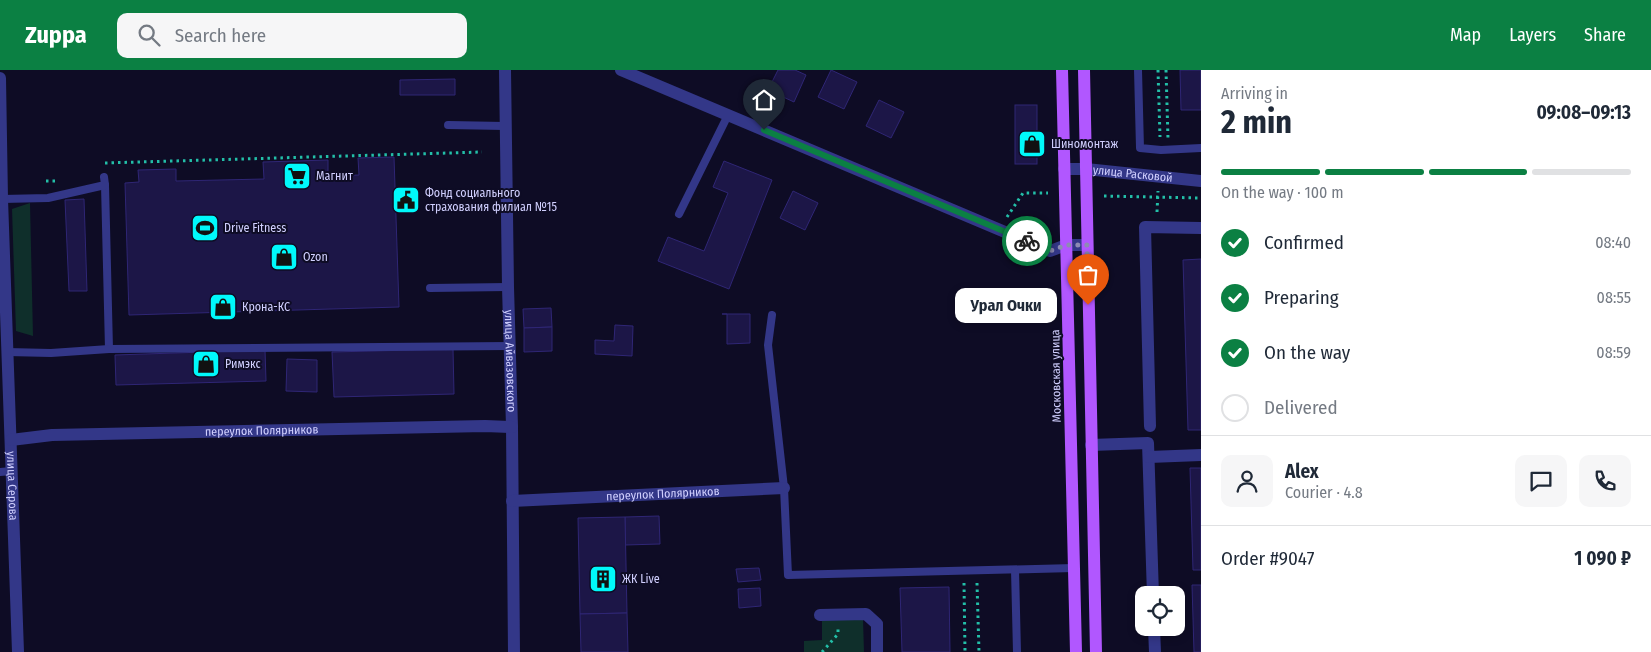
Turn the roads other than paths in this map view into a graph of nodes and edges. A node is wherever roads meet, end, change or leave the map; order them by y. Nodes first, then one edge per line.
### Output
1 (505, 70) edge
2 (621, 70) edge
3 (1062, 70) edge
4 (1084, 70) edge
5 (1138, 70) edge
6 (0, 78) edge
7 (728, 115) junction
8 (448, 126) dead end
9 (505, 126) junction
10 (1201, 148) edge
11 (1064, 169) junction
12 (1086, 169) junction
13 (1201, 181) edge
14 (2, 199) junction
15 (679, 214) dead end
16 (1201, 228) edge
17 (1066, 245) junction
18 (1087, 245) junction
19 (508, 287) junction
20 (430, 288) dead end
21 (772, 315) dead end
22 (509, 346) junction
23 (110, 348) junction
24 (7, 352) junction
25 (1150, 426) dead end
26 (512, 427) junction
27 (11, 440) junction
28 (1091, 445) junction
29 (1195, 453) edge
30 (1149, 457) junction
31 (6, 471) edge
32 (784, 488) junction
33 (512, 501) junction
34 (1074, 568) junction
35 (1015, 570) junction
36 (1153, 586) edge
37 (820, 615) dead end
38 (1154, 636) edge
39 (18, 652) edge
40 (514, 652) edge
41 (878, 652) edge
42 (1017, 652) edge
43 (1076, 652) edge
44 (1096, 652) edge
45 (1155, 652) edge

1 - 9 street, улица Айвазовского
2 - 7 street
3 - 11 main road, Московская улица
4 - 12 main road
5 - 10 lane
6 - 14 street, улица Серова
7 - 15 lane
7 - 17 street
8 - 9 lane
9 - 19 street, улица Айвазовского
11 - 12 street, улица Расковой
11 - 17 main road, Московская улица
12 - 13 street, улица Расковой
12 - 18 main road
14 - 23 lane
14 - 24 street, улица Серова
16 - 25 street
17 - 18 street
17 - 34 main road, Московская улица
18 - 28 main road
19 - 20 lane
19 - 22 street, улица Айвазовского
21 - 32 lane
22 - 23 lane
22 - 26 street, улица Айвазовского
23 - 24 lane
24 - 27 street, улица Серова
26 - 27 street, переулок Полярников
26 - 33 street, улица Айвазовского
27 - 31 street, улица Серова
28 - 30 street
28 - 44 main road
29 - 30 street
30 - 36 street
31 - 39 street, улица Серова
32 - 33 street, переулок Полярников
32 - 35 lane
33 - 40 street, улица Айвазовского
34 - 35 lane
34 - 43 main road, Московская улица
35 - 42 lane
37 - 41 street
38 - 45 street

